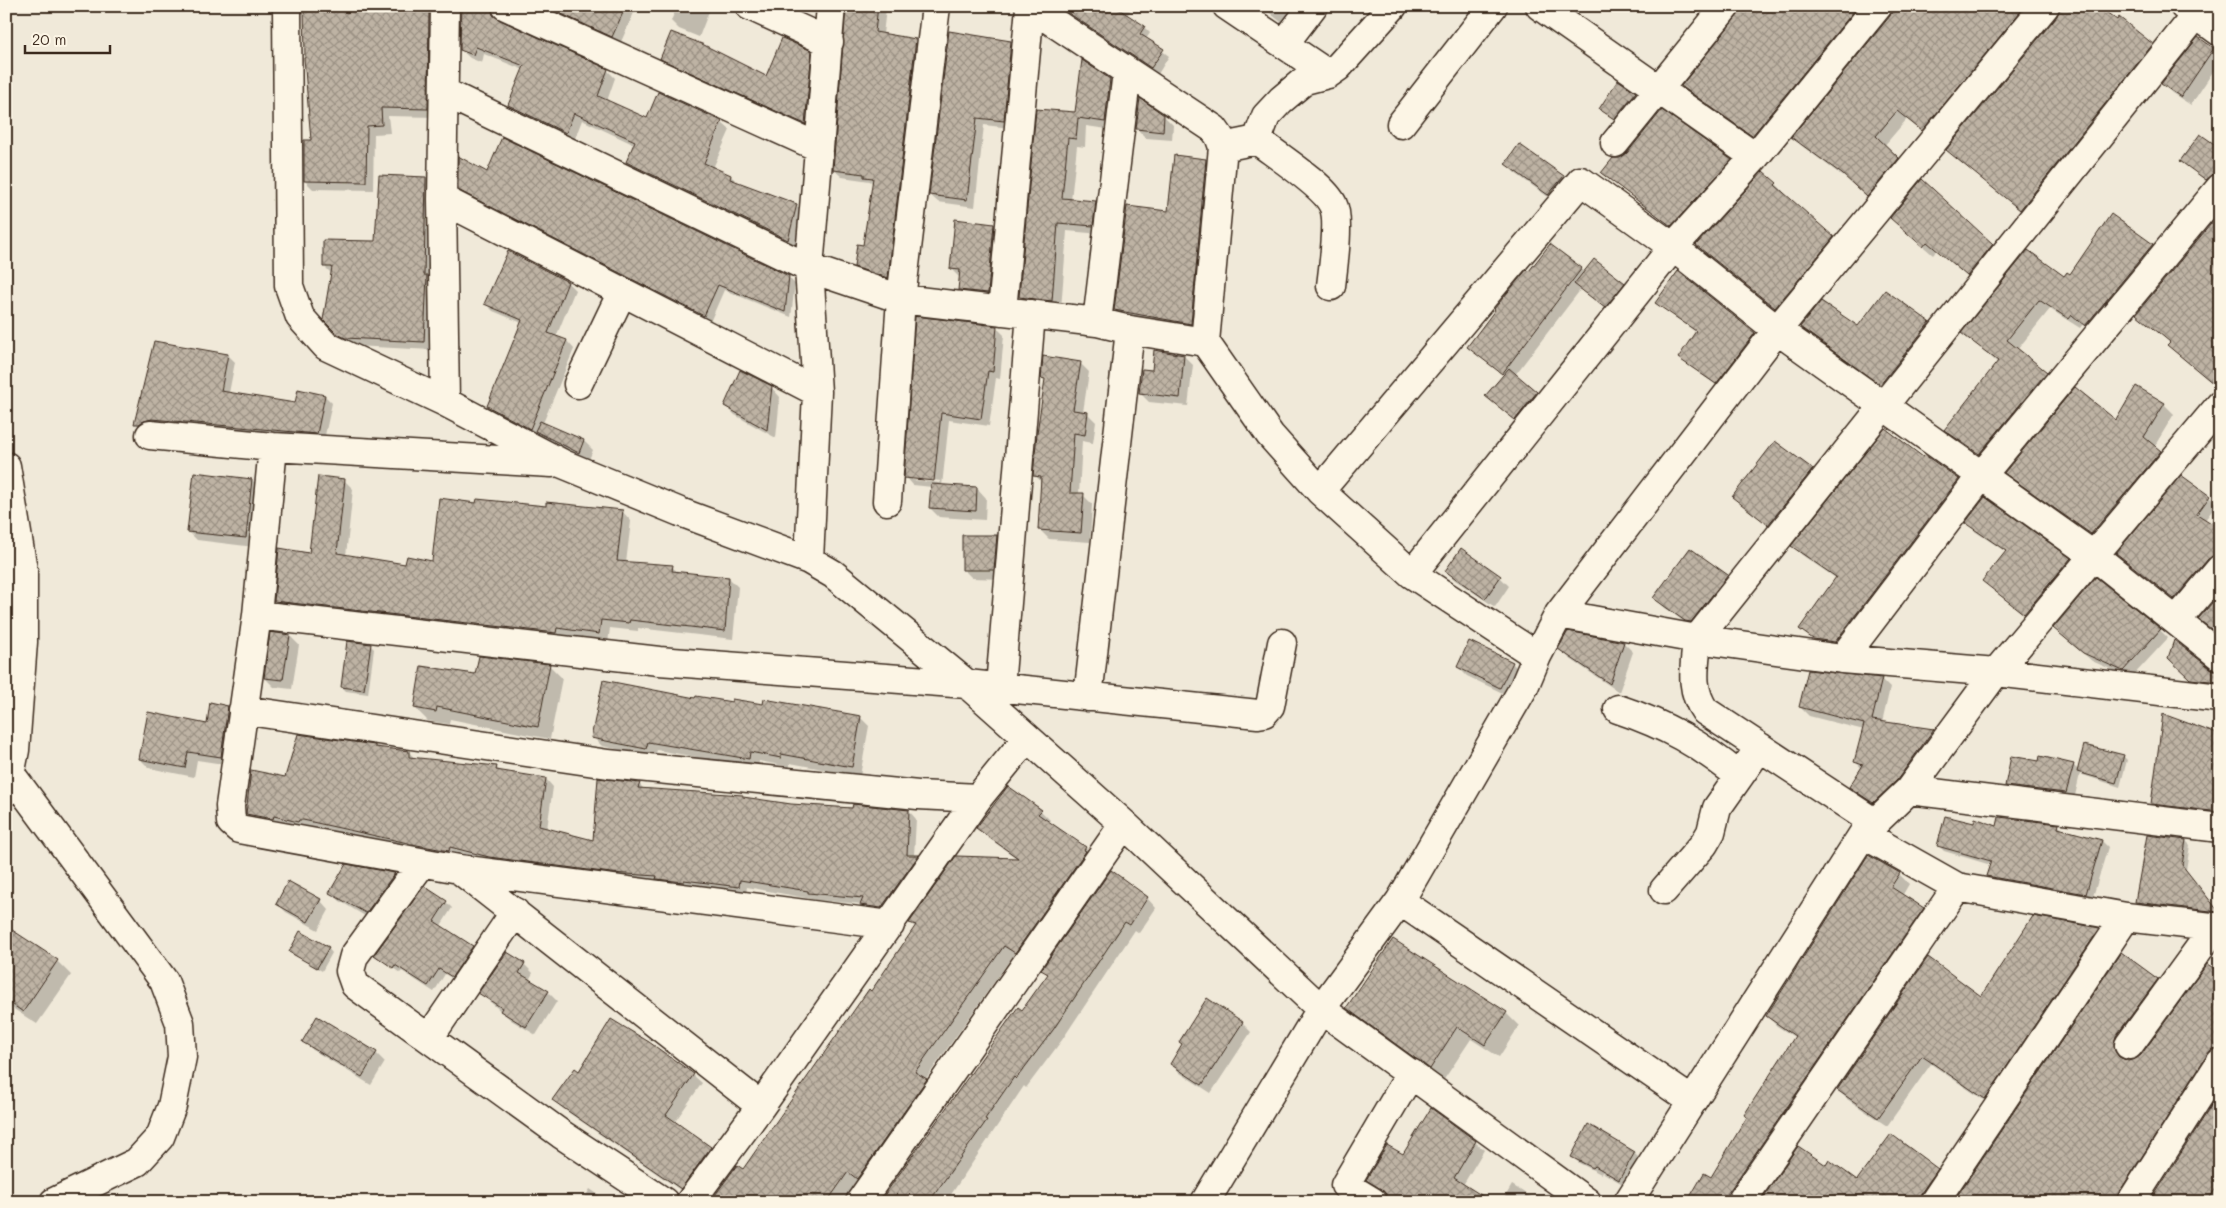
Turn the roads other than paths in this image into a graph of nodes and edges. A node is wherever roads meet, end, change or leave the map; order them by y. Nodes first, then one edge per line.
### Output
1 (287, 6) edge
2 (445, 6) edge
3 (506, 6) edge
4 (750, 6) edge
5 (831, 6) edge
6 (936, 6) edge
7 (1228, 6) edge
8 (1313, 6) edge
9 (1393, 6) edge
10 (1493, 6) edge
11 (1540, 6) edge
12 (1878, 6) edge
13 (2046, 6) edge
14 (1029, 7) edge
15 (1718, 9) edge
16 (2190, 11) edge
17 (2220, 32) edge
18 (829, 42) junction
19 (1284, 44) junction
20 (1127, 72) junction
21 (1328, 74) junction
22 (1658, 88) junction
23 (444, 92) junction
24 (1401, 124) dead end
25 (1257, 140) junction
26 (1615, 143) dead end
27 (818, 147) junction
28 (1222, 147) junction
29 (1755, 157) junction
30 (2220, 188) edge
31 (442, 199) junction
32 (1673, 246) junction
33 (810, 268) junction
34 (1331, 286) dead end
35 (622, 292) junction
36 (901, 299) junction
37 (1002, 311) junction
38 (1031, 314) junction
39 (1097, 322) junction
40 (1130, 330) junction
41 (1777, 330) junction
42 (1205, 342) junction
43 (578, 384) dead end
44 (817, 392) junction
45 (445, 402) junction
46 (2220, 405) edge
47 (1883, 406) junction
48 (150, 435) dead end
49 (273, 447) junction
50 (563, 464) junction
51 (6, 466) edge
52 (1982, 475) junction
53 (1320, 491) junction
54 (887, 501) dead end
55 (2093, 556) junction
56 (809, 560) junction
57 (2220, 569) edge
58 (1412, 574) junction
59 (1559, 614) junction
60 (257, 615) junction
61 (2177, 620) junction
62 (1697, 639) junction
63 (1282, 643) dead end
64 (1537, 656) junction
65 (2220, 656) edge
66 (1842, 659) junction
67 (1996, 672) junction
68 (967, 684) junction
69 (1000, 687) junction
70 (1088, 696) junction
71 (2220, 698) edge
72 (1618, 709) dead end
73 (243, 710) junction
74 (1027, 738) junction
75 (1760, 747) junction
76 (1740, 776) junction
77 (8, 783) edge
78 (1909, 790) junction
79 (978, 798) junction
80 (1124, 824) junction
81 (1868, 828) junction
82 (2220, 828) edge
83 (422, 863) junction
84 (459, 869) junction
85 (1957, 887) junction
86 (1664, 890) dead end
87 (1400, 901) junction
88 (515, 912) junction
89 (2126, 916) junction
90 (890, 925) junction
91 (2217, 927) edge
92 (1321, 1009) junction
93 (429, 1038) junction
94 (2129, 1045) dead end
95 (2220, 1063) edge
96 (1411, 1072) junction
97 (1692, 1101) junction
98 (762, 1106) junction
99 (1340, 1194) edge
100 (54, 1202) edge
101 (664, 1202) edge
102 (690, 1202) edge
103 (860, 1202) edge
104 (1205, 1202) edge
105 (1373, 1202) edge
106 (1587, 1202) edge
107 (1628, 1202) edge
108 (1741, 1202) edge
109 (1934, 1202) edge
110 (2132, 1202) edge

1 - 45 street
2 - 23 street
3 - 27 street
4 - 18 street
5 - 18 street
6 - 36 street
7 - 19 street
8 - 19 street
9 - 21 street
10 - 24 street
11 - 22 street
12 - 29 street
13 - 41 street
14 - 20 street
14 - 37 street
15 - 22 street
16 - 17 street
16 - 47 street
18 - 27 street
19 - 21 street
20 - 28 street
20 - 39 street
21 - 25 street
22 - 26 street
22 - 29 street
23 - 31 street
23 - 33 street
25 - 28 street
25 - 34 street
27 - 33 street
28 - 42 street
29 - 32 street
30 - 52 street
31 - 35 street
31 - 45 street
32 - 41 street
32 - 53 street
32 - 58 street
33 - 36 street
33 - 44 street
35 - 43 street
35 - 44 street
36 - 37 street
36 - 54 street
37 - 38 street
38 - 39 street
38 - 69 street
39 - 40 street
40 - 42 street
40 - 70 street
41 - 47 street
41 - 59 street
42 - 53 street
44 - 56 street
45 - 50 street
46 - 55 street
47 - 52 street
47 - 62 street
48 - 49 street
49 - 50 street
49 - 60 street
50 - 56 street
51 - 77 street
52 - 55 street
52 - 66 street
53 - 58 street
55 - 61 street
55 - 67 street
56 - 68 street
57 - 61 street
58 - 64 street
59 - 62 street
59 - 64 street
60 - 68 street
60 - 73 street
61 - 65 street
62 - 66 street
62 - 75 street
63 - 70 street
64 - 87 street
66 - 67 street
67 - 71 street
67 - 78 street
68 - 69 street
68 - 74 street
69 - 70 street
72 - 76 street
73 - 79 street
73 - 83 street
74 - 79 street
74 - 80 street
75 - 76 street
75 - 81 street
76 - 86 street
77 - 100 street
78 - 81 street
78 - 82 street
79 - 90 street
80 - 92 street
80 - 103 street
81 - 85 street
81 - 97 street
83 - 84 street
83 - 93 street
84 - 88 street
84 - 90 street
85 - 89 street
85 - 108 street
87 - 92 street
87 - 97 street
88 - 93 street
88 - 98 street
89 - 91 street
89 - 109 street
90 - 98 street
91 - 94 street
92 - 96 street
92 - 104 street
93 - 101 street
95 - 110 street
96 - 99 street
96 - 106 street
97 - 107 street
98 - 102 street
99 - 105 street

